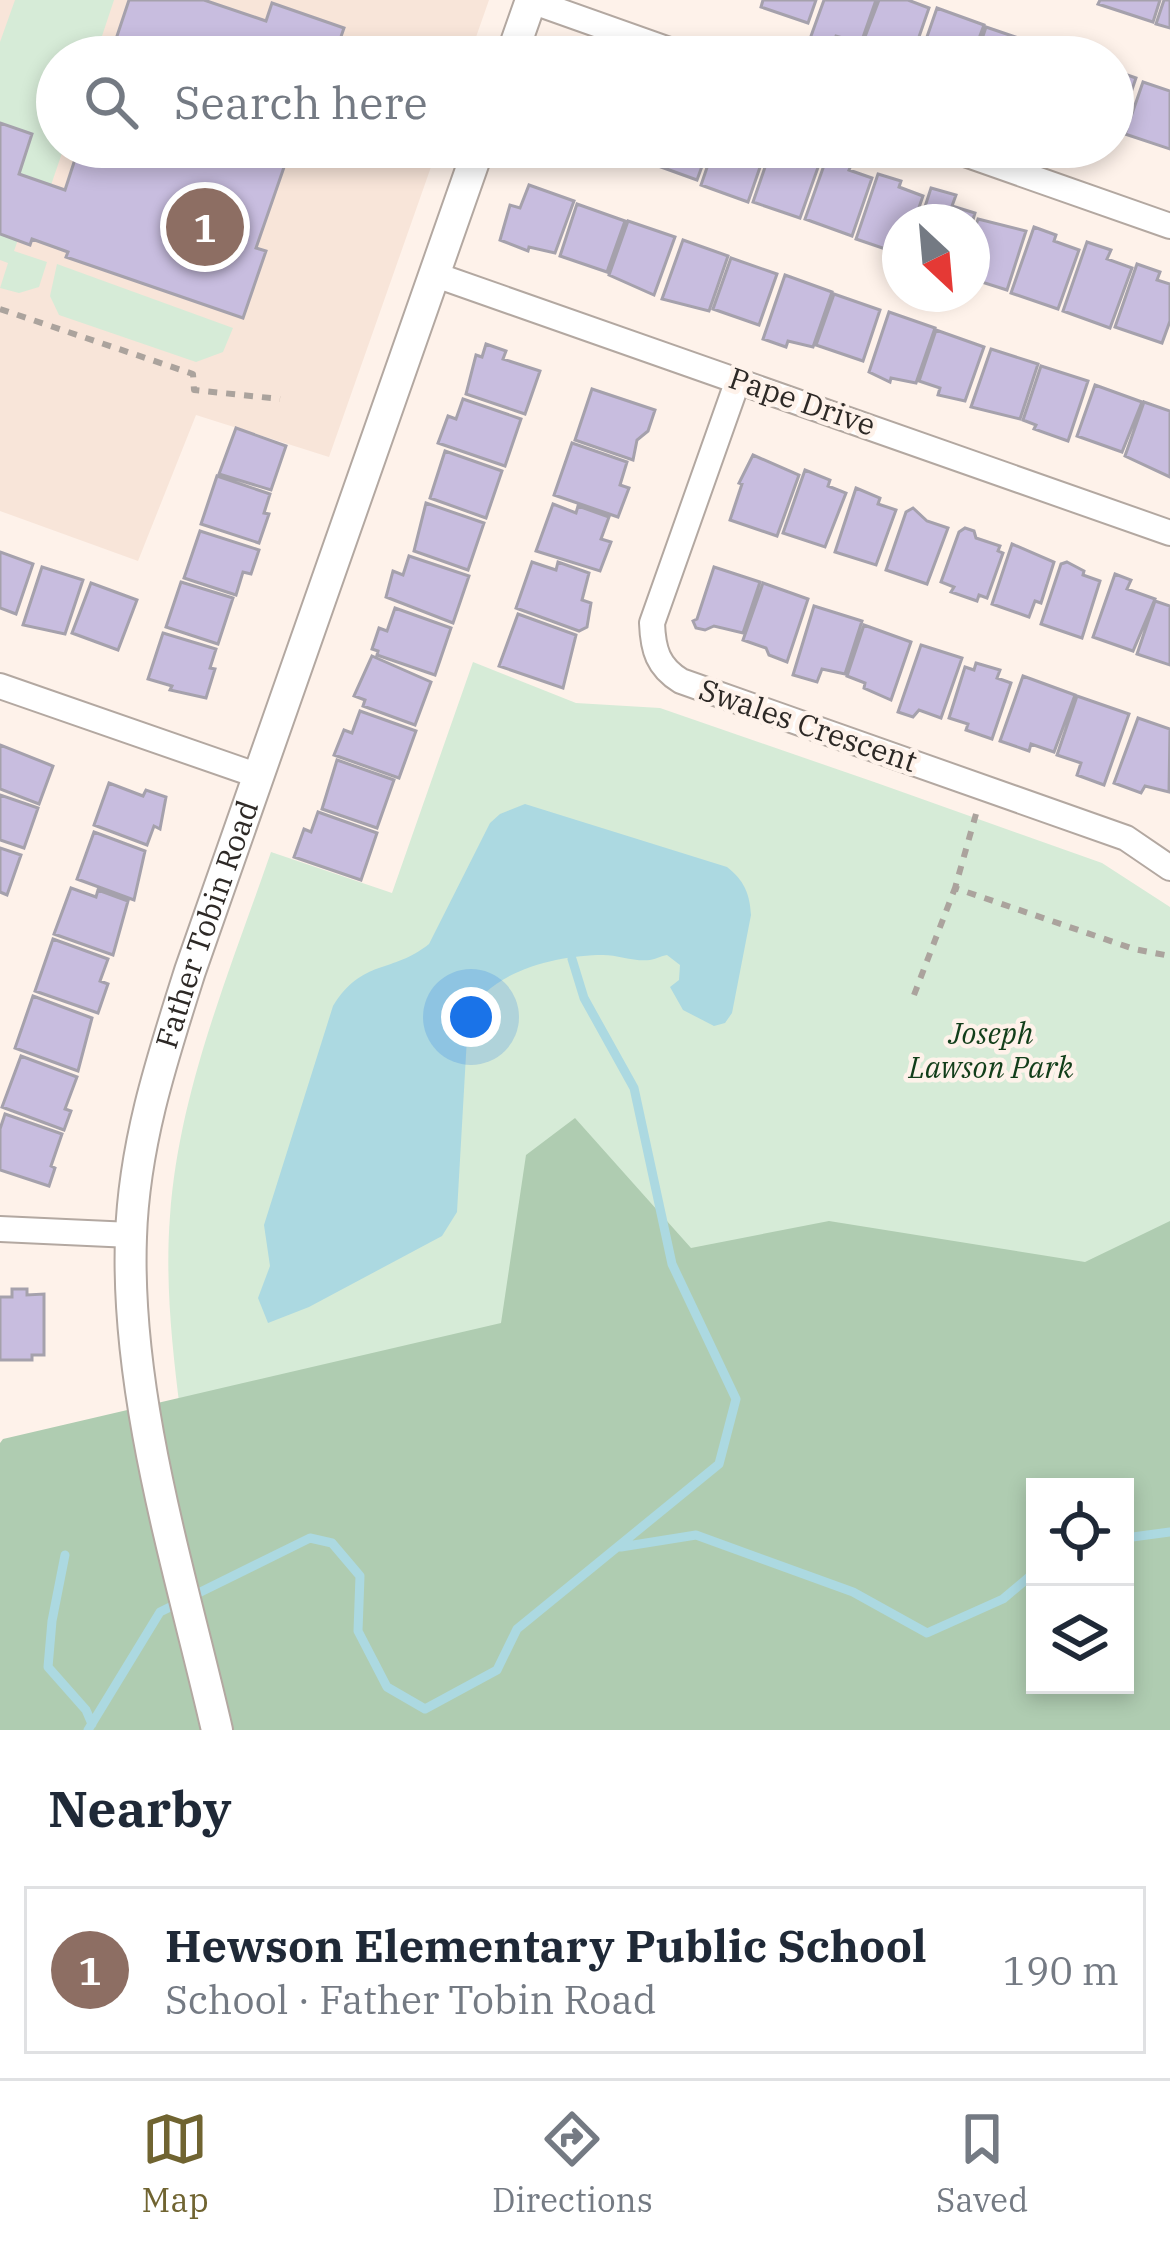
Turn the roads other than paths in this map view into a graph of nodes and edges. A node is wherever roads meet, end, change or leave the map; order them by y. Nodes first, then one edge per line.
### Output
1 (531, 1) edge
2 (518, 36) edge
3 (630, 36) edge
4 (471, 168) edge
5 (1005, 168) edge
6 (1170, 226) edge
7 (433, 274) junction
8 (738, 380) junction
9 (1170, 532) edge
10 (0, 686) edge
11 (260, 776) junction
12 (1170, 868) edge
13 (0, 1229) edge
14 (131, 1235) junction
15 (217, 1730) edge

1 - 2 street
1 - 3 street
4 - 7 street, Father Tobin Road
5 - 6 street
7 - 8 street, Pape Drive
7 - 11 street, Father Tobin Road
8 - 9 street, Pape Drive
8 - 12 street, Swales Crescent
10 - 11 street
11 - 14 street, Father Tobin Road
13 - 14 street
14 - 15 street, Father Tobin Road

